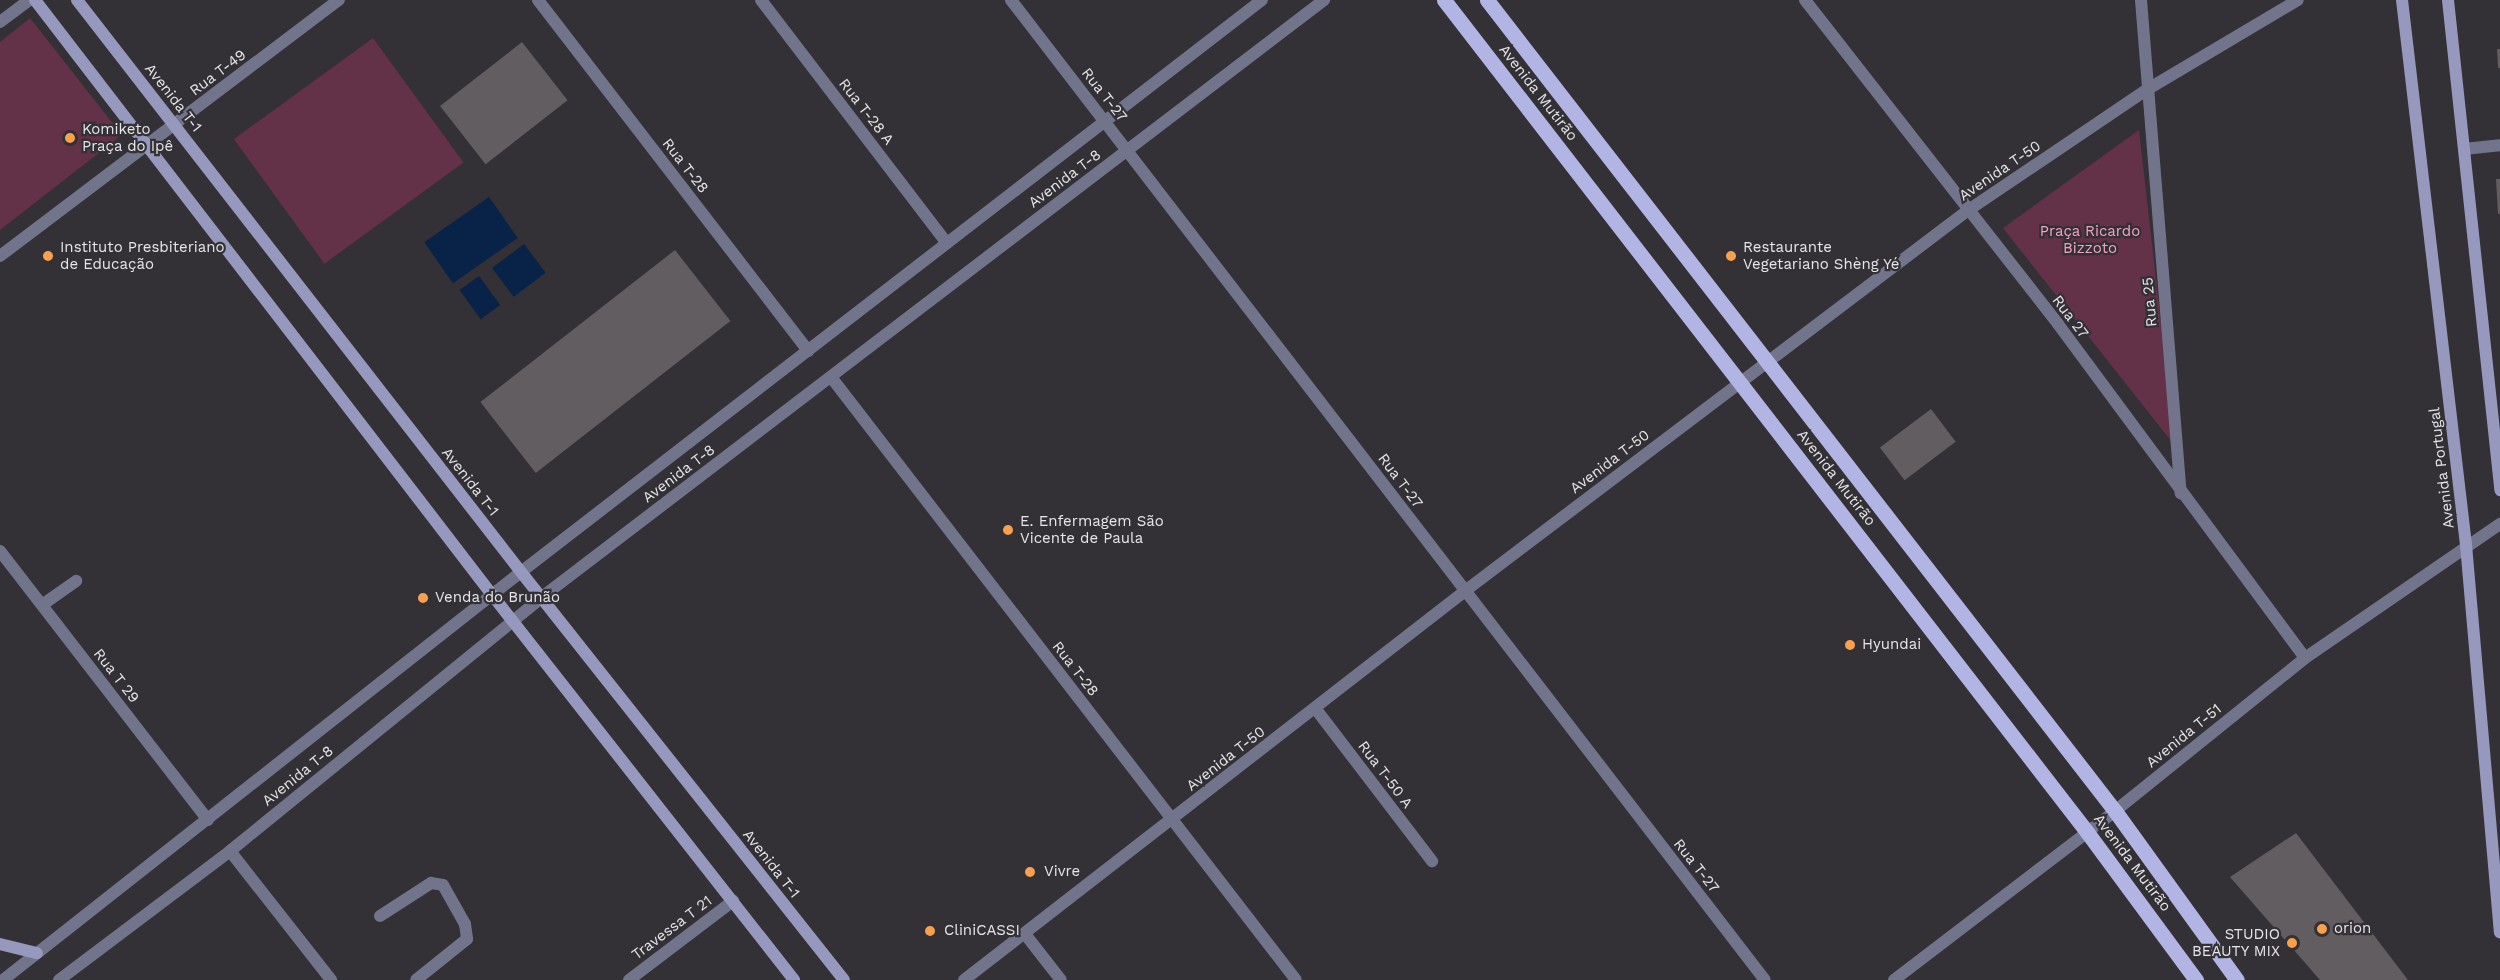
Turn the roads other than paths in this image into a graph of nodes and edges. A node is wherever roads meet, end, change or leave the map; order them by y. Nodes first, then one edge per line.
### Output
1 (29, 0) edge
2 (35, 0) edge
3 (77, 0) edge
4 (339, 0) edge
5 (538, 0) edge
6 (760, 0) edge
7 (1011, 0) edge
8 (1262, 0) edge
9 (1324, 0) edge
10 (1444, 0) edge
11 (1487, 0) edge
12 (1805, 0) edge
13 (2141, 0) edge
14 (2298, 0) edge
15 (2402, 0) edge
16 (2448, 0) edge
17 (0, 22) edge
18 (2148, 88) junction
19 (1105, 121) junction
20 (174, 125) junction
21 (147, 145) junction
22 (2500, 145) edge
23 (2464, 148) junction
24 (1128, 150) junction
25 (1967, 211) junction
26 (947, 243) junction
27 (0, 256) edge
28 (808, 351) junction
29 (1767, 362) junction
30 (831, 377) junction
31 (1740, 383) junction
32 (2494, 386) edge
33 (2500, 490) edge
34 (2181, 494) junction
35 (2500, 524) edge
36 (2466, 545) junction
37 (0, 551) edge
38 (521, 572) junction
39 (76, 580) dead end
40 (1465, 591) junction
41 (493, 596) junction
42 (542, 597) junction
43 (42, 605) junction
44 (514, 621) junction
45 (2305, 658) junction
46 (1315, 708) junction
47 (2115, 811) junction
48 (208, 820) junction
49 (1173, 820) junction
50 (2087, 832) junction
51 (230, 850) junction
52 (1432, 861) dead end
53 (733, 901) junction
54 (380, 916) dead end
55 (1025, 933) junction
56 (2500, 933) edge
57 (0, 945) edge
58 (37, 953) junction
59 (3, 980) edge
60 (59, 980) edge
61 (331, 980) edge
62 (416, 980) edge
63 (629, 980) edge
64 (795, 980) edge
65 (844, 980) edge
66 (964, 980) edge
67 (1061, 980) edge
68 (1296, 980) edge
69 (1765, 980) edge
70 (1894, 980) edge
71 (2196, 980) edge
72 (2237, 980) edge

1 - 17 street
2 - 21 main road
3 - 20 main road, Avenida T-1
4 - 20 street, Rua T-49
5 - 28 street, Rua T-28
6 - 26 street, Rua T-28 A
7 - 19 street, Rua T-27
8 - 19 street, Avenida T-8
9 - 24 street, Avenida T-8
10 - 31 main road, Avenida Mutirão
11 - 29 main road, Avenida Mutirão
12 - 25 street, Rua 27
13 - 18 street, Rua 25
14 - 18 street, Avenida T-50
15 - 36 main road, Avenida Portugal
16 - 23 main road
18 - 25 street, Avenida T-50
18 - 34 street, Rua 25
19 - 24 street, Rua T-27
19 - 26 street, Avenida T-8
20 - 21 street, Rua T-49
20 - 38 main road, Avenida T-1
21 - 27 street, Rua T-49
21 - 41 main road
22 - 23 street
23 - 32 main road
24 - 30 street, Avenida T-8
24 - 40 street, Rua T-27
25 - 29 street, Avenida T-50
25 - 34 street, Rua 27
26 - 28 street, Avenida T-8
28 - 38 street, Avenida T-8
29 - 31 street, Avenida T-50
29 - 47 main road, Avenida Mutirão
30 - 42 street, Avenida T-8
30 - 49 street, Rua T-28
31 - 40 street, Avenida T-50
31 - 50 main road, Avenida Mutirão
32 - 33 main road
34 - 45 street, Rua 27
35 - 36 street, Avenida T-51
36 - 45 street, Avenida T-51
36 - 56 main road, Avenida Portugal
37 - 43 street, Rua T 29
38 - 41 street, Avenida T-8
38 - 42 main road, Avenida T-1
39 - 43 street
40 - 46 street, Avenida T-50
40 - 69 street, Rua T-27
41 - 44 main road
41 - 48 street, Avenida T-8
42 - 44 street, Avenida T-8
42 - 65 main road, Avenida T-1
43 - 48 street, Rua T 29
44 - 51 street, Avenida T-8
44 - 53 main road
45 - 47 street, Avenida T-51
46 - 49 street, Avenida T-50
46 - 52 street, Rua T-50 A
47 - 50 street, Avenida T-51
47 - 72 main road, Avenida Mutirão
48 - 58 street, Avenida T-8
49 - 55 street, Avenida T-50
49 - 68 street, Rua T-28
50 - 70 street, Avenida T-51
50 - 71 main road, Avenida Mutirão
51 - 60 street, Avenida T-8
51 - 61 street
53 - 63 street, Travessa T 21
53 - 64 main road
54 - 62 street
55 - 66 street, Avenida T-50
55 - 67 street
57 - 58 main road
58 - 59 street, Avenida T-8

